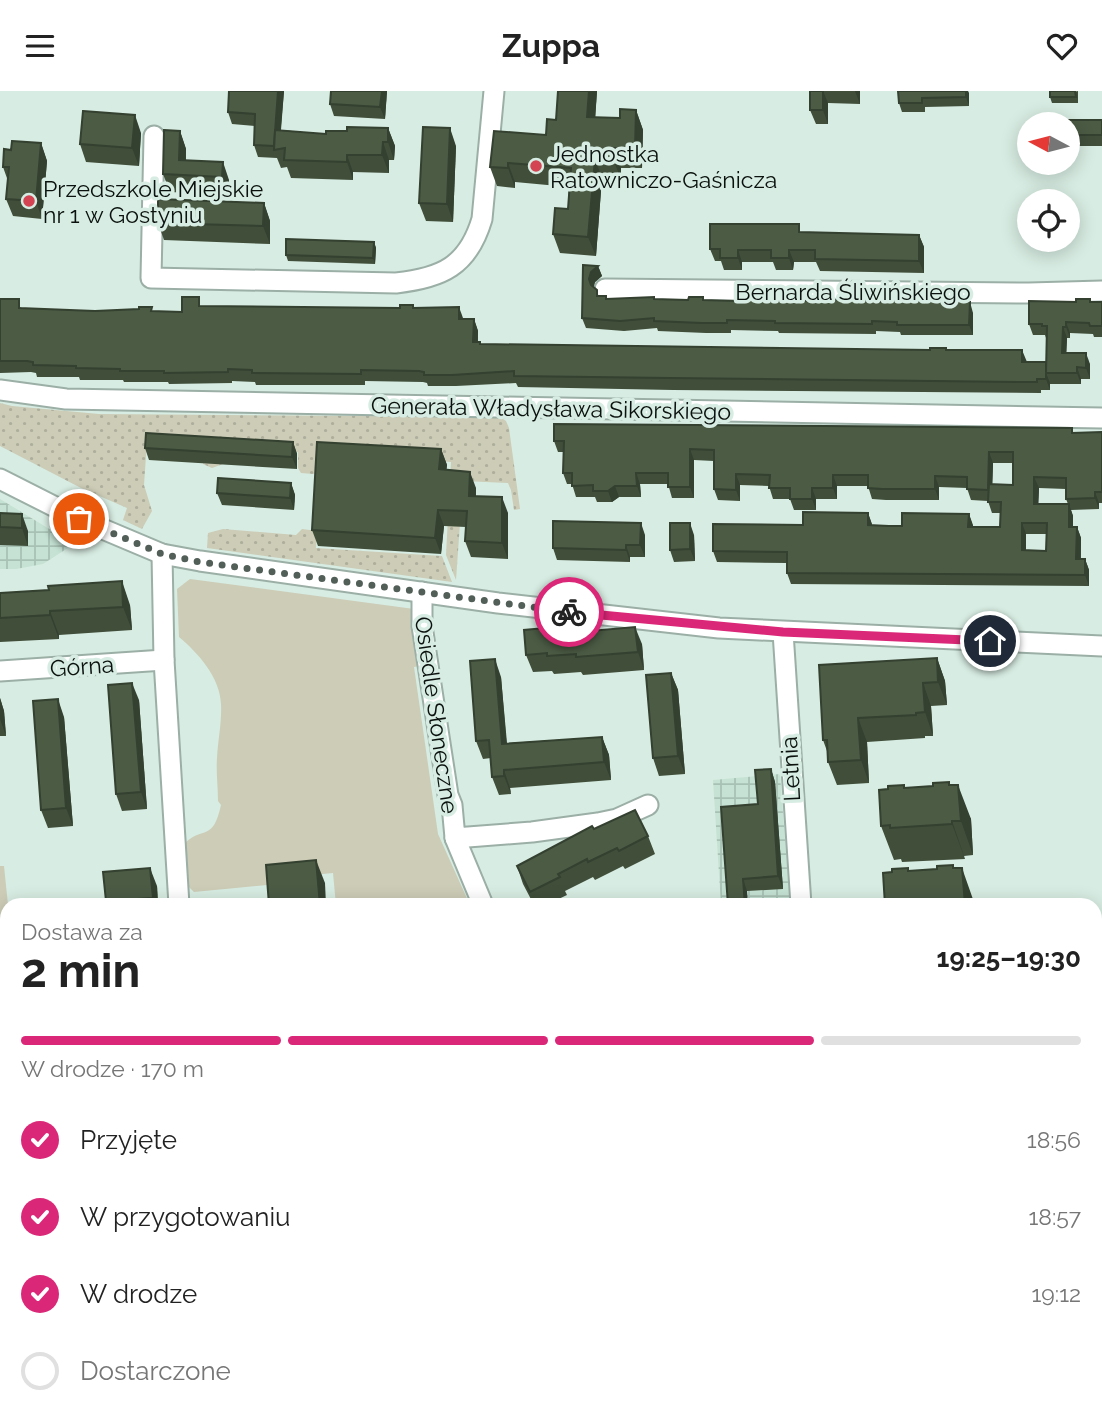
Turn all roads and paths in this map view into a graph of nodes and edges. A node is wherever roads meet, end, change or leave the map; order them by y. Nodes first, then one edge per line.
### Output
1 (495, 91) edge
2 (154, 136) dead end
3 (605, 289) dead end
4 (1102, 291) edge
5 (0, 390) edge
6 (1102, 418) edge
7 (0, 479) edge
8 (162, 554) junction
9 (422, 592) junction
10 (783, 632) junction
11 (1102, 646) edge
12 (164, 660) junction
13 (0, 671) edge
14 (648, 806) dead end
15 (455, 838) junction
16 (179, 898) edge
17 (480, 898) edge
18 (801, 898) edge

1 - 2 street
3 - 4 street, Bernarda Śliwińskiego
5 - 6 street, Generała Władysława Sikorskiego
7 - 8 street
8 - 9 street
8 - 12 street
9 - 10 street
9 - 15 street, Osiedle Słoneczne
10 - 11 street
10 - 18 street, Letnia
12 - 13 street, Górna
12 - 16 street
14 - 15 street, Osiedle Słoneczne
15 - 17 street, Osiedle Słoneczne

